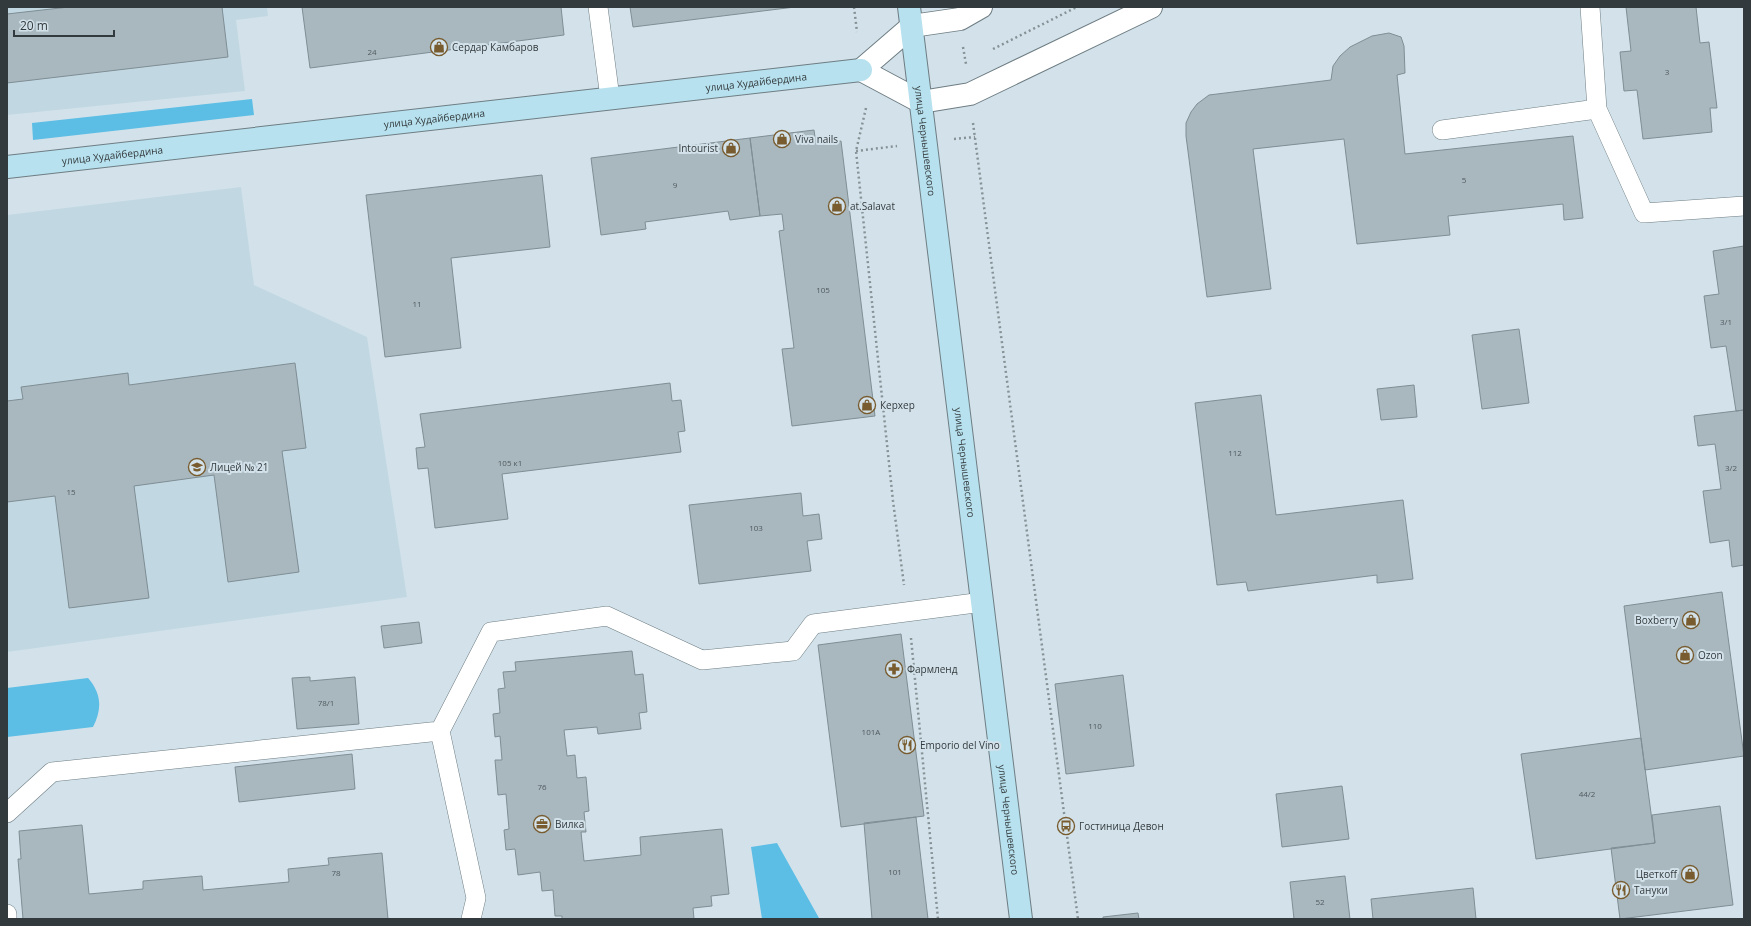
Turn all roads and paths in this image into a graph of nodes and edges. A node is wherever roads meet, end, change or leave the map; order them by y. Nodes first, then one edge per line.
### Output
1 (598, 7) edge
2 (854, 7) edge
3 (981, 7) edge
4 (1077, 7) edge
5 (1151, 7) edge
6 (1590, 7) edge
7 (911, 16) edge
8 (960, 19) junction
9 (857, 32) dead end
10 (986, 52) dead end
11 (972, 59) dead end
12 (965, 62) junction
13 (862, 70) junction
14 (970, 94) junction
15 (610, 98) junction
16 (921, 102) junction
17 (866, 108) dead end
18 (1596, 109) junction
19 (1442, 130) dead end
20 (7, 167) edge
21 (1744, 206) edge
22 (982, 602) junction
23 (908, 612) junction
24 (440, 731) junction
25 (7, 813) edge
26 (7, 914) edge
27 (8, 919) edge
28 (470, 919) edge
29 (938, 919) edge
30 (1021, 919) edge
31 (1078, 919) edge

1 - 15 lane
2 - 9 path
3 - 8 street
4 - 10 path
5 - 14 street
6 - 18 lane
7 - 8 street
7 - 13 street
7 - 16 street, улица Чернышевского
8 - 12 path
11 - 12 path
12 - 14 path
13 - 15 street, улица Худайбердина
13 - 16 street
14 - 16 street
14 - 31 path
15 - 20 street, улица Худайбердина
16 - 22 street, улица Чернышевского
17 - 23 path
18 - 19 lane
18 - 21 lane
22 - 23 lane
22 - 30 street, улица Чернышевского
23 - 24 lane
23 - 29 path
24 - 25 lane
24 - 28 lane
26 - 27 lane

